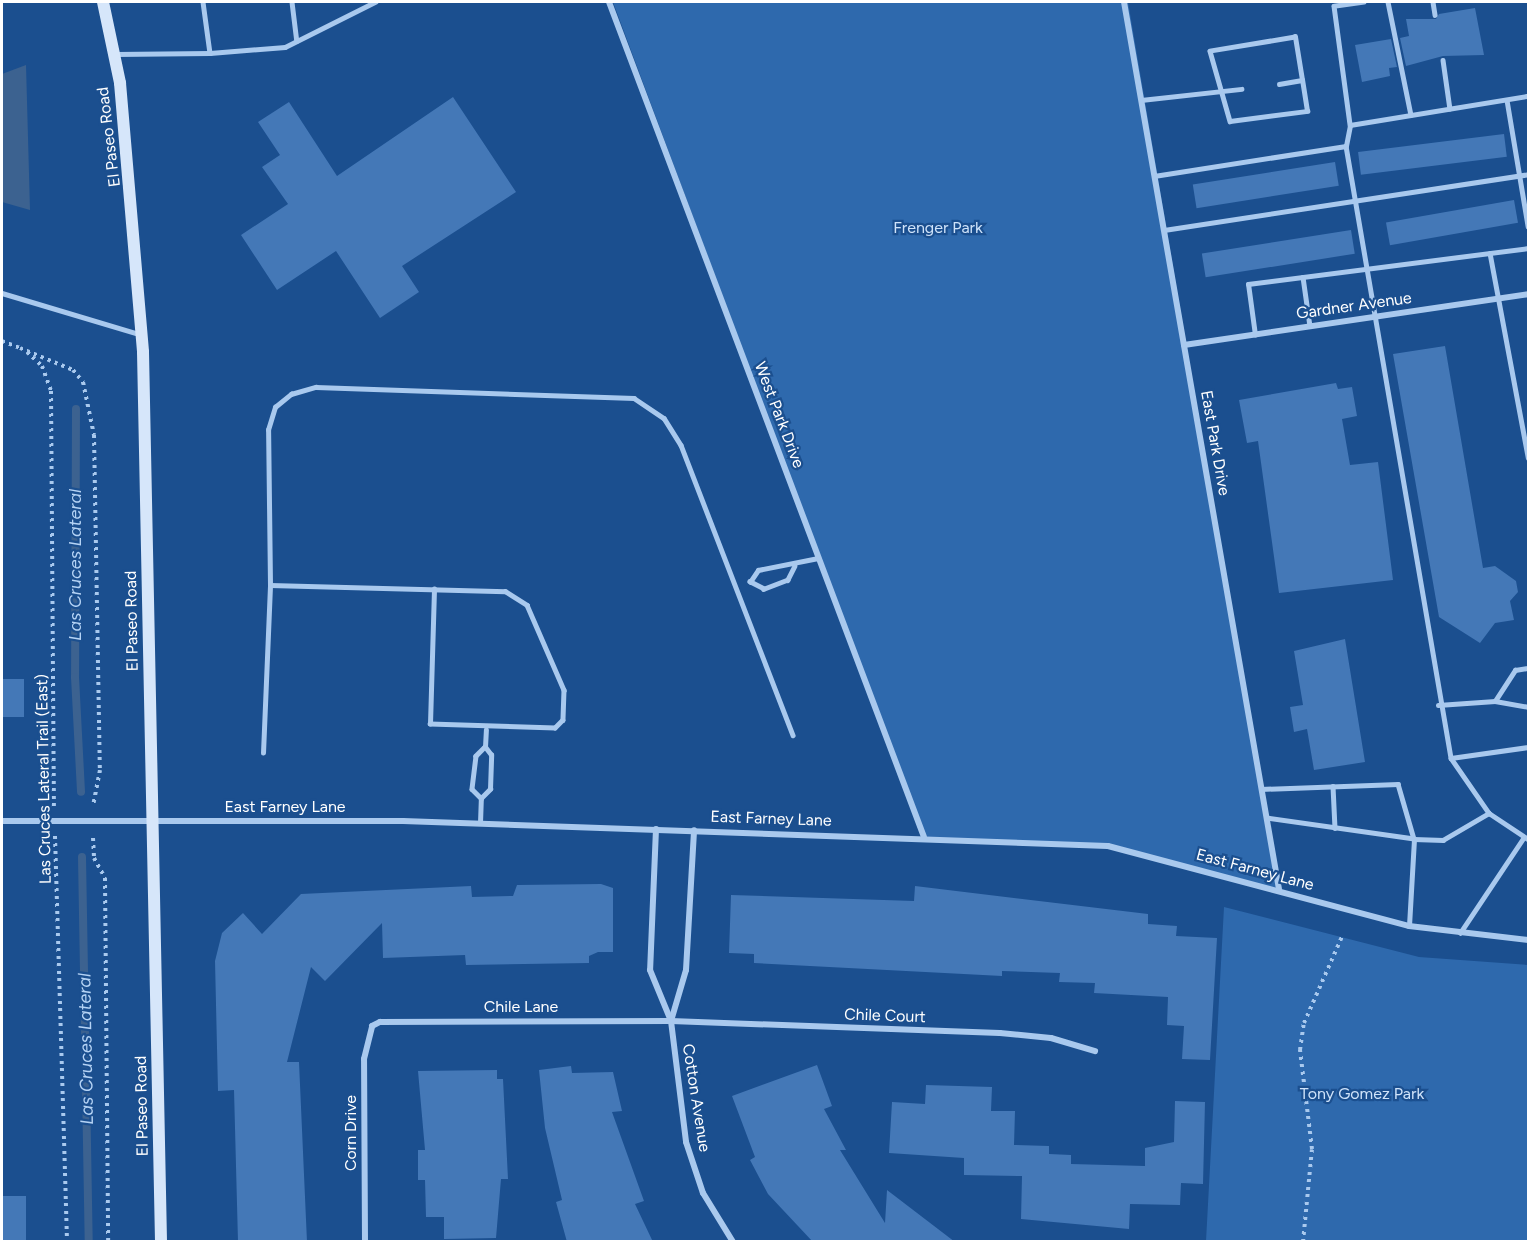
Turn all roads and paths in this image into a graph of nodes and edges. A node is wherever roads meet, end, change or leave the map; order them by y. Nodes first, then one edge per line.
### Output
1 (103, 2) edge
2 (203, 2) edge
3 (292, 2) edge
4 (375, 2) edge
5 (609, 2) edge
6 (1124, 2) edge
7 (1364, 2) edge
8 (1388, 2) edge
9 (1433, 2) edge
10 (1435, 15) dead end
11 (297, 40) junction
12 (210, 53) junction
13 (113, 54) junction
14 (1443, 60) dead end
15 (1302, 81) junction
16 (1279, 84) dead end
17 (1241, 89) dead end
18 (1219, 92) junction
19 (1528, 96) edge
20 (1141, 100) junction
21 (1507, 100) junction
22 (1450, 109) junction
23 (1412, 115) junction
24 (1350, 125) junction
25 (1346, 146) junction
26 (1528, 174) edge
27 (1520, 175) junction
28 (1155, 176) junction
29 (1354, 199) junction
30 (1528, 226) edge
31 (1164, 230) junction
32 (1528, 248) edge
33 (1490, 253) junction
34 (1365, 267) junction
35 (1302, 277) junction
36 (2, 293) edge
37 (1528, 294) edge
38 (1499, 298) junction
39 (1373, 317) junction
40 (1310, 326) junction
41 (1255, 334) junction
42 (142, 335) junction
43 (2, 340) edge
44 (1184, 345) junction
45 (20, 348) junction
46 (1528, 457) edge
47 (818, 558) junction
48 (795, 566) junction
49 (750, 582) junction
50 (270, 585) junction
51 (737, 588) junction
52 (434, 589) junction
53 (1528, 668) edge
54 (1495, 701) junction
55 (1438, 705) junction
56 (1528, 707) edge
57 (486, 730) junction
58 (793, 735) dead end
59 (485, 747) junction
60 (1528, 747) edge
61 (263, 753) dead end
62 (1451, 758) junction
63 (1333, 786) junction
64 (1261, 789) junction
65 (481, 798) junction
66 (1489, 813) junction
67 (1266, 818) junction
68 (153, 819) junction
69 (2, 821) edge
70 (93, 821) junction
71 (55, 822) junction
72 (480, 824) junction
73 (1335, 828) junction
74 (656, 829) junction
75 (694, 830) junction
76 (924, 837) junction
77 (1526, 838) edge
78 (1414, 840) junction
79 (1278, 889) junction
80 (1409, 926) junction
81 (1460, 933) junction
82 (1343, 934) dead end
83 (1528, 940) edge
84 (671, 1021) junction
85 (372, 1026) joint
86 (1095, 1052) dead end
87 (67, 1242) edge
88 (108, 1242) edge
89 (161, 1242) edge
90 (365, 1242) edge
91 (733, 1242) edge
92 (1303, 1242) edge

1 - 13 main road, El Paseo Road
2 - 12 lane
3 - 11 lane
4 - 11 lane
5 - 47 street, West Park Drive
6 - 20 street, East Park Drive
7 - 24 lane
8 - 23 lane
9 - 10 lane
11 - 12 lane
12 - 13 lane
13 - 42 main road, El Paseo Road
14 - 22 lane
15 - 16 lane
15 - 18 lane
15 - 18 lane
17 - 18 lane
18 - 20 lane
19 - 21 lane
20 - 28 street, East Park Drive
21 - 22 lane
21 - 27 lane
22 - 23 lane
23 - 24 lane
24 - 25 lane
25 - 28 lane
25 - 29 lane
26 - 27 lane
27 - 29 lane
27 - 30 lane
28 - 31 street, East Park Drive
29 - 31 lane
29 - 34 lane
31 - 44 street, East Park Drive
32 - 33 lane
33 - 34 lane
33 - 38 lane
34 - 35 lane
34 - 39 lane
35 - 40 lane
35 - 41 lane
36 - 42 lane
37 - 38 street, Gardner Avenue
38 - 39 street, Gardner Avenue
38 - 46 lane
39 - 40 street, Gardner Avenue
39 - 55 lane
40 - 41 street, Gardner Avenue
41 - 44 street, Gardner Avenue
42 - 68 main road, El Paseo Road
43 - 45 path, Las Cruces Lateral Trail (East)
44 - 64 street, East Park Drive
45 - 70 path
45 - 71 path, Las Cruces Lateral Trail (East)
47 - 48 lane
47 - 76 street, West Park Drive
48 - 49 lane
48 - 49 lane
49 - 51 lane
50 - 51 lane
50 - 52 lane
50 - 61 lane
51 - 58 lane
52 - 57 lane
52 - 57 lane
53 - 54 lane
54 - 55 lane
54 - 56 lane
55 - 62 lane
57 - 59 lane
59 - 65 lane
59 - 65 lane
60 - 62 lane
62 - 66 lane
63 - 64 lane
63 - 73 lane
63 - 78 lane
64 - 67 street, East Park Drive
65 - 72 lane
66 - 77 lane
66 - 78 lane
67 - 73 lane
67 - 79 street, East Park Drive
68 - 70 street, East Farney Lane
68 - 72 street, East Farney Lane
68 - 89 main road, El Paseo Road
69 - 71 street, East Farney Lane
70 - 71 street, East Farney Lane
70 - 88 path
71 - 87 path, Las Cruces Lateral Trail (East)
72 - 74 street, East Farney Lane
73 - 78 lane
74 - 75 street, East Farney Lane
74 - 84 street, Cotton Avenue
75 - 76 street, East Farney Lane
75 - 84 street, Cotton Avenue
76 - 79 street, East Farney Lane
77 - 81 lane
78 - 80 lane
79 - 80 street, East Farney Lane
80 - 81 street, East Farney Lane
81 - 83 street, East Farney Lane
82 - 92 path
84 - 85 street, Chile Lane
84 - 86 street, Chile Court
84 - 91 street, Cotton Avenue
85 - 90 street, Corn Drive

